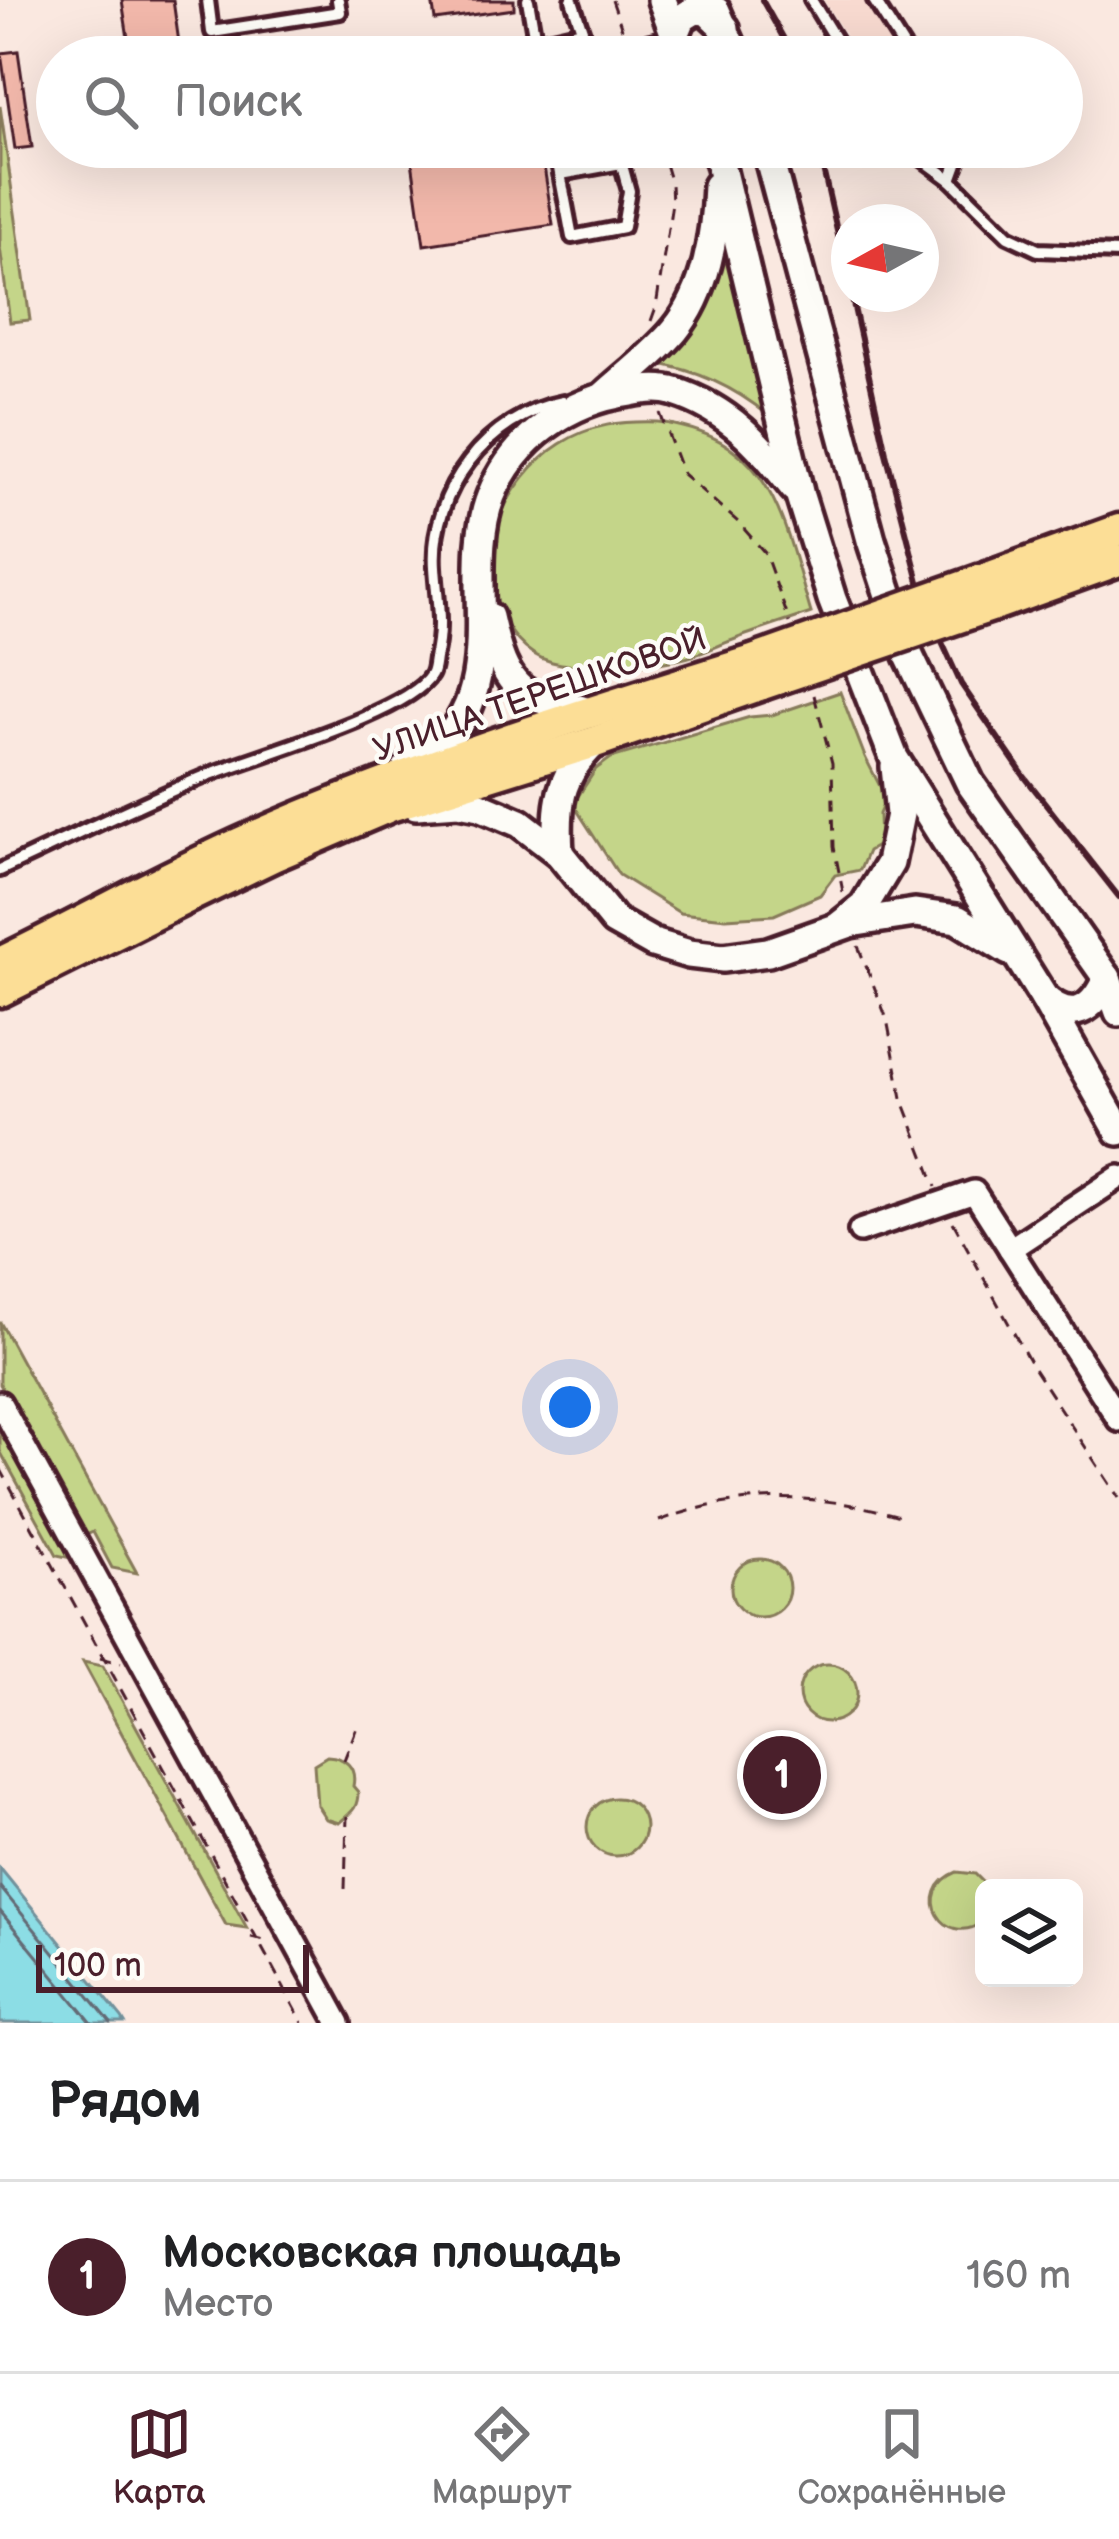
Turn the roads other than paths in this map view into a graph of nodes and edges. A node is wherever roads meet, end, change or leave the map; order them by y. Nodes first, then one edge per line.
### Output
1 (208, 0) edge
2 (338, 0) edge
3 (527, 0) edge
4 (572, 0) edge
5 (662, 0) edge
6 (710, 0) edge
7 (811, 0) edge
8 (874, 0) edge
9 (724, 28) junction
10 (582, 31) junction
11 (534, 36) edge
12 (561, 36) edge
13 (584, 36) edge
14 (675, 36) edge
15 (680, 36) edge
16 (727, 36) edge
17 (833, 36) edge
18 (897, 36) edge
19 (560, 168) edge
20 (594, 168) edge
21 (622, 168) edge
22 (716, 168) edge
23 (721, 168) edge
24 (772, 168) edge
25 (935, 168) edge
26 (955, 168) edge
27 (561, 174) junction
28 (951, 180) junction
29 (1119, 253) edge
30 (605, 395) junction
31 (800, 496) junction
32 (1119, 530) edge
33 (1119, 560) edge
34 (480, 572) junction
35 (987, 593) junction
36 (592, 727) junction
37 (894, 758) junction
38 (387, 796) junction
39 (559, 854) junction
40 (0, 870) edge
41 (846, 933) junction
42 (1022, 962) junction
43 (0, 963) edge
44 (1107, 978) junction
45 (0, 992) edge
46 (1044, 998) junction
47 (1119, 1012) edge
48 (1119, 1131) edge
49 (1119, 1177) edge
50 (860, 1231) dead end
51 (1010, 1249) junction
52 (0, 1403) edge
53 (1119, 1420) edge
54 (339, 2023) edge

1 - 2 lane
3 - 11 lane
4 - 10 lane
5 - 14 main road
6 - 9 main road
7 - 17 lane
8 - 18 lane
9 - 15 main road
9 - 16 main road
10 - 12 lane
10 - 13 lane
19 - 27 lane
20 - 27 lane
21 - 27 lane
22 - 30 main road
23 - 31 main road
24 - 44 main road
25 - 28 lane
26 - 28 lane
28 - 29 lane
30 - 31 main road
30 - 34 main road
30 - 40 lane
31 - 37 main road
32 - 35 main road, УЛИЦА ТЕРЕШКОВОЙ
33 - 35 main road, УЛИЦА ТЕРЕШКОВОЙ
34 - 36 main road
34 - 38 main road
35 - 36 main road, УЛИЦА ТЕРЕШКОВОЙ, bridge
36 - 38 main road, УЛИЦА ТЕРЕШКОВОЙ
36 - 39 main road
37 - 41 main road
37 - 42 main road
38 - 39 main road
38 - 43 main road, УЛИЦА ТЕРЕШКОВОЙ
38 - 45 main road, УЛИЦА ТЕРЕШКОВОЙ
39 - 41 main road
41 - 42 main road
42 - 46 main road
44 - 46 main road
44 - 47 main road
46 - 48 main road
49 - 51 street
50 - 51 street
51 - 53 street
52 - 54 street

